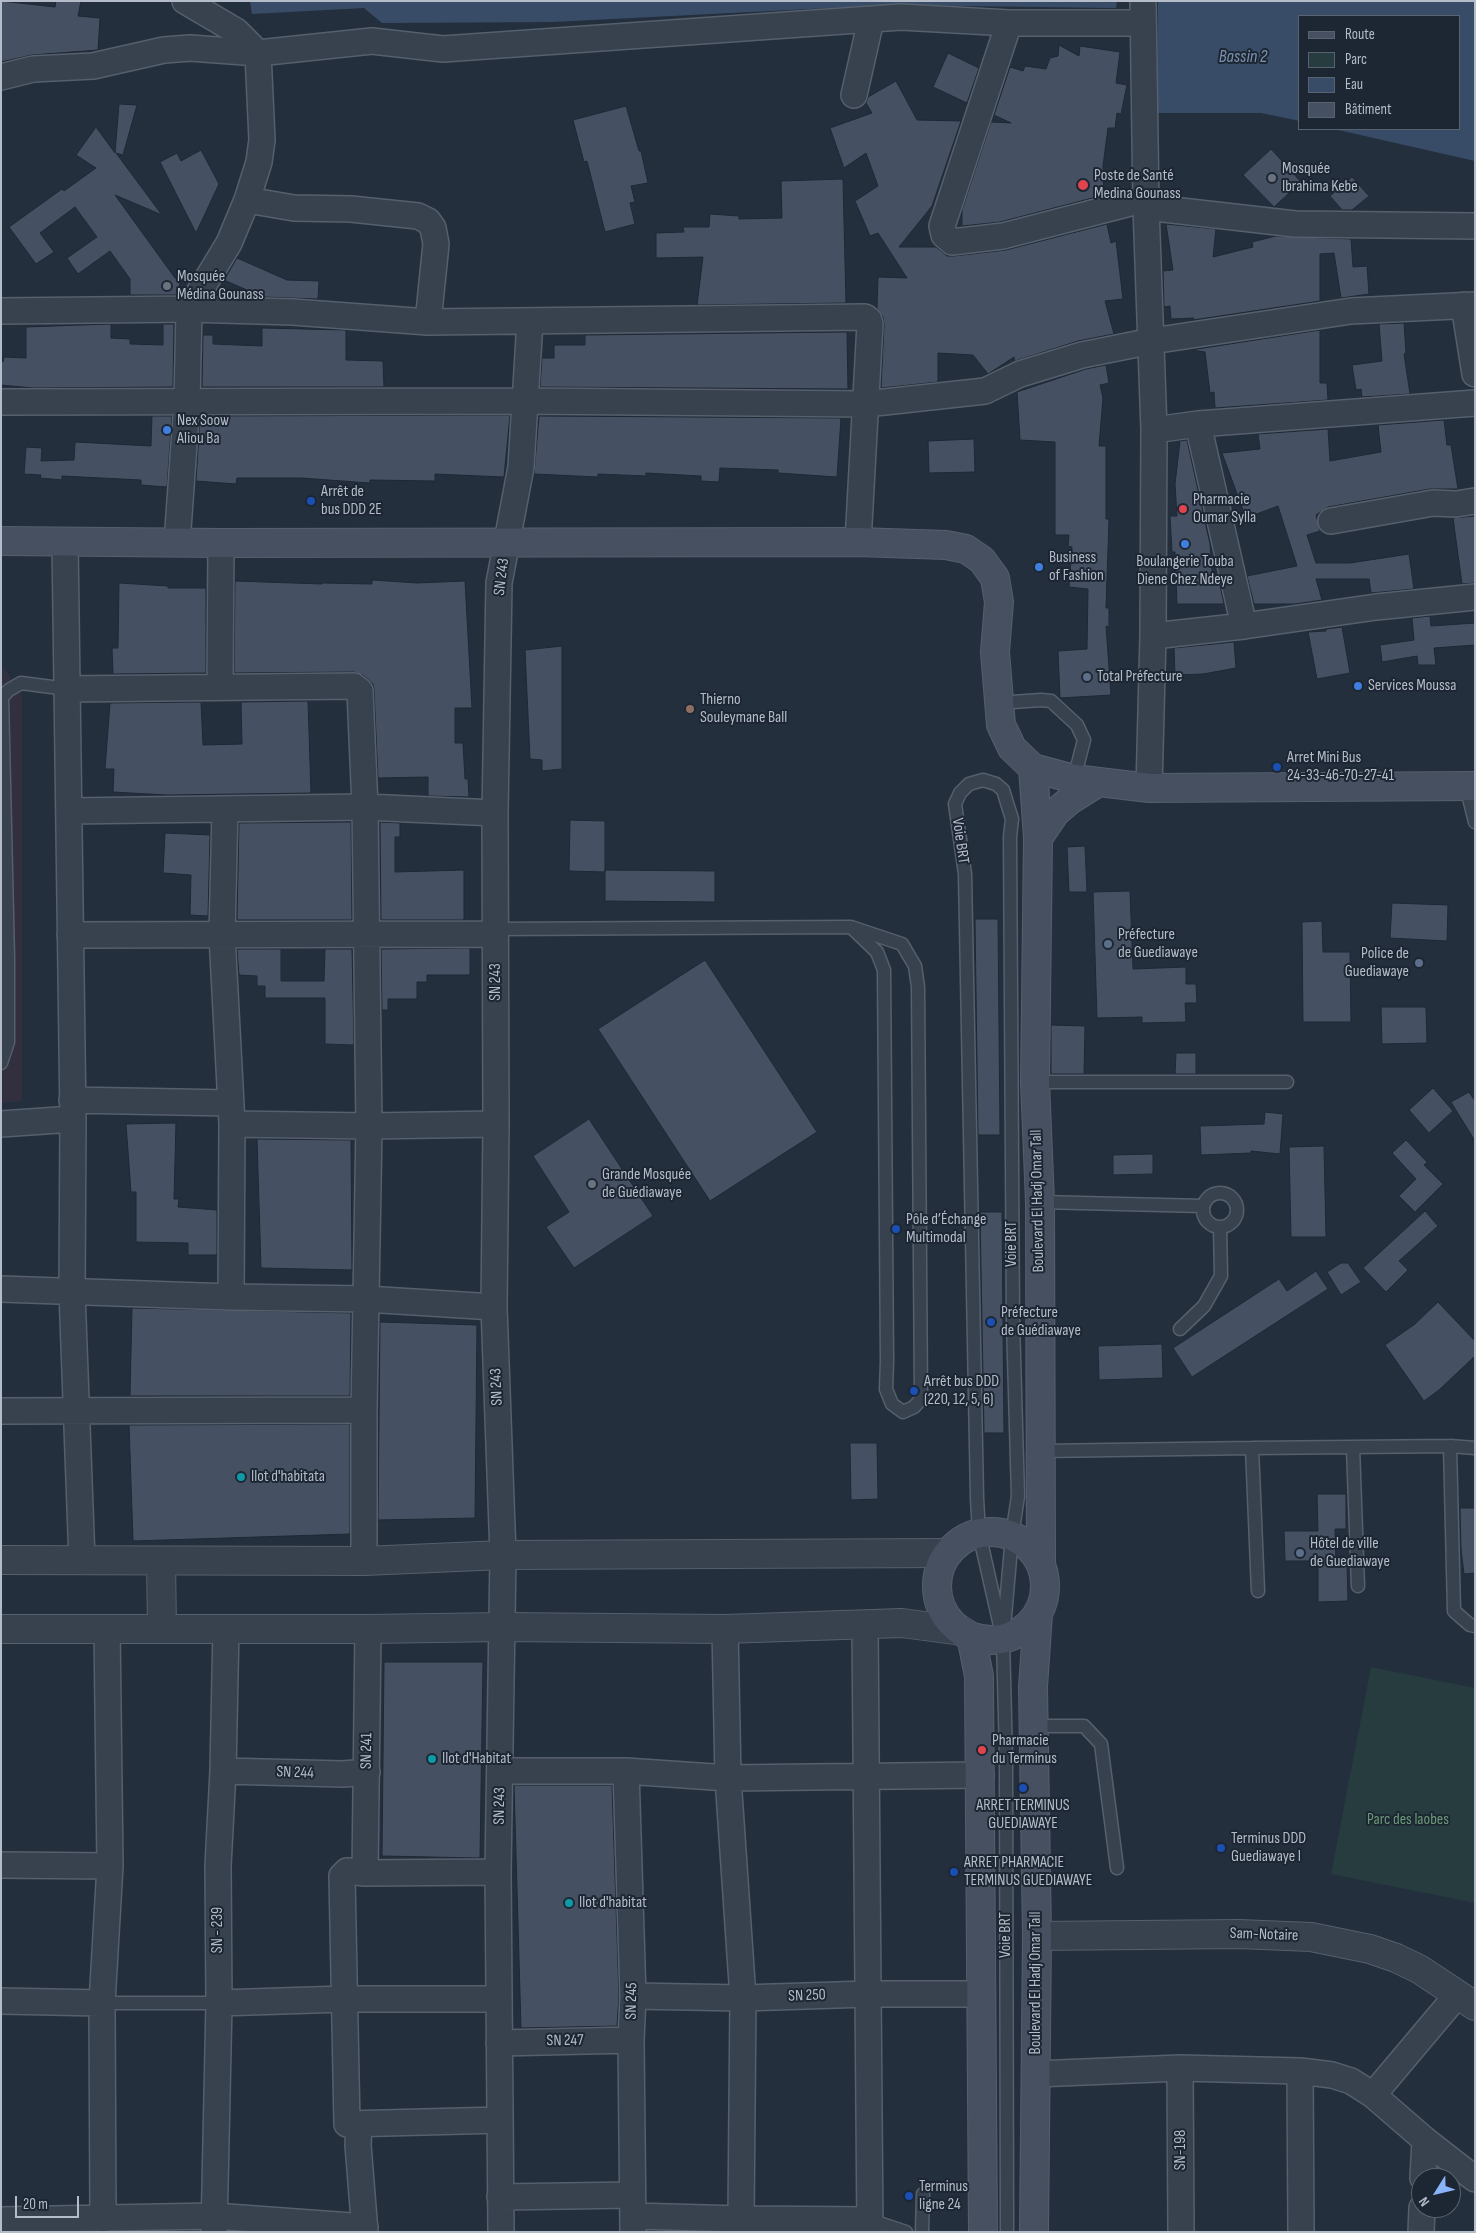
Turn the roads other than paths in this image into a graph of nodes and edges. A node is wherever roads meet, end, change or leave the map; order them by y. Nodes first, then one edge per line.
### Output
1 (185, 1) edge
2 (1142, 12) edge
3 (870, 20) junction
4 (1009, 23) junction
5 (258, 53) junction
6 (1, 77) edge
7 (854, 95) dead end
8 (247, 200) junction
9 (1146, 203) junction
10 (1475, 226) edge
11 (1469, 305) edge
12 (189, 309) junction
13 (1, 311) edge
14 (428, 322) junction
15 (530, 322) junction
16 (1152, 341) junction
17 (1475, 374) edge
18 (525, 401) junction
19 (1, 402) edge
20 (187, 402) junction
21 (1475, 403) edge
22 (866, 404) junction
23 (1198, 424) junction
24 (1154, 430) junction
25 (1475, 501) edge
26 (1331, 521) dead end
27 (1, 541) edge
28 (65, 541) junction
29 (507, 542) junction
30 (858, 542) junction
31 (177, 543) junction
32 (221, 543) junction
33 (1475, 597) edge
34 (1244, 626) junction
35 (1153, 636) junction
36 (220, 686) junction
37 (67, 689) junction
38 (998, 703) junction
39 (1033, 768) junction
40 (1085, 781) junction
41 (1470, 786) edge
42 (1148, 788) junction
43 (365, 807) junction
44 (225, 809) junction
45 (69, 811) junction
46 (495, 813) junction
47 (1475, 822) edge
48 (1038, 838) junction
49 (851, 927) junction
50 (496, 932) junction
51 (366, 934) junction
52 (70, 935) junction
53 (222, 935) junction
54 (1, 1064) edge
55 (1035, 1082) junction
56 (1287, 1082) dead end
57 (72, 1109) junction
58 (231, 1114) junction
59 (1, 1124) edge
60 (496, 1124) junction
61 (369, 1126) junction
62 (1040, 1202) junction
63 (1203, 1206) junction
64 (1220, 1227) junction
65 (1, 1289) edge
66 (72, 1292) junction
67 (232, 1297) junction
68 (366, 1299) junction
69 (494, 1307) junction
70 (1180, 1330) dead end
71 (364, 1410) junction
72 (1, 1411) edge
73 (77, 1411) junction
74 (1450, 1446) junction
75 (1353, 1447) junction
76 (1252, 1448) junction
77 (1475, 1448) edge
78 (1040, 1451) junction
79 (979, 1533) junction
80 (1012, 1536) junction
81 (948, 1552) junction
82 (504, 1555) junction
83 (1, 1560) edge
84 (82, 1561) junction
85 (161, 1561) junction
86 (364, 1561) junction
87 (1041, 1564) junction
88 (1358, 1586) dead end
89 (1258, 1590) dead end
90 (1038, 1614) junction
91 (865, 1625) junction
92 (1475, 1626) edge
93 (503, 1627) junction
94 (107, 1628) junction
95 (162, 1628) junction
96 (226, 1628) junction
97 (1, 1629) edge
98 (368, 1629) junction
99 (725, 1629) junction
100 (966, 1634) junction
101 (1003, 1639) junction
102 (1035, 1726) junction
103 (223, 1771) junction
104 (500, 1771) junction
105 (626, 1771) junction
106 (367, 1772) junction
107 (981, 1775) junction
108 (867, 1776) junction
109 (728, 1778) junction
110 (1, 1864) edge
111 (110, 1866) junction
112 (1117, 1868) dead end
113 (498, 1872) junction
114 (365, 1873) junction
115 (1037, 1936) junction
116 (868, 1994) junction
117 (981, 1994) junction
118 (632, 1996) junction
119 (743, 1998) junction
120 (344, 1999) junction
121 (499, 1999) junction
122 (1466, 2000) edge
123 (1, 2001) edge
124 (102, 2003) junction
125 (219, 2003) junction
126 (631, 2040) junction
127 (500, 2043) junction
128 (1180, 2068) junction
129 (1300, 2072) junction
130 (1036, 2074) junction
131 (1373, 2095) junction
132 (500, 2120) junction
133 (359, 2124) junction
134 (1425, 2140) junction
135 (1424, 2168) edge
136 (1475, 2179) edge
137 (923, 2194) dead end
138 (500, 2196) junction
139 (633, 2214) edge
140 (1422, 2218) edge
141 (103, 2219) junction
142 (741, 2219) junction
143 (1, 2220) edge
144 (214, 2224) edge
145 (136, 2225) edge
146 (870, 2226) edge
147 (365, 2229) edge
148 (501, 2232) edge
149 (906, 2232) edge
150 (922, 2232) edge
151 (983, 2232) edge
152 (1007, 2232) edge
153 (1034, 2232) edge
154 (1181, 2232) edge
155 (1301, 2232) edge
156 (1421, 2232) edge

1 - 5 street
2 - 4 street
2 - 9 street
3 - 4 street
3 - 5 street
3 - 7 street
4 - 9 street
5 - 6 street
5 - 8 street
8 - 12 street
8 - 14 street
9 - 10 street
9 - 16 street
11 - 16 street
11 - 17 street
12 - 13 street
12 - 14 street
12 - 20 street
14 - 15 street
15 - 18 street, SN 243
15 - 22 street
16 - 22 street
16 - 24 street
18 - 20 street
18 - 22 street
18 - 29 street, SN 243
19 - 20 street
20 - 31 street
21 - 23 street
22 - 30 street
23 - 24 street
23 - 34 street
24 - 35 street
25 - 26 street
27 - 28 main road
28 - 31 main road
28 - 37 street
29 - 30 main road
29 - 32 main road
29 - 46 street, SN 243
30 - 38 main road
31 - 32 main road
32 - 36 street
33 - 34 street
34 - 35 street
35 - 42 street
36 - 37 street
36 - 43 street
37 - 45 street
37 - 54 lane
38 - 39 main road
38 - 40 lane
39 - 40 main road
39 - 48 main road, Boulevard El Hadj Omar Tall
40 - 42 main road
40 - 48 main road
41 - 42 main road
41 - 47 lane
43 - 44 street
43 - 46 street
43 - 51 street
44 - 45 street
44 - 53 street
45 - 52 street
46 - 50 street, SN 243
48 - 55 main road, Boulevard El Hadj Omar Tall
49 - 49 lane
49 - 50 lane
50 - 51 street
50 - 60 street, SN 243
51 - 53 street
51 - 61 street
52 - 53 street
52 - 57 street
53 - 58 street
55 - 56 lane
55 - 62 main road, Boulevard El Hadj Omar Tall
57 - 58 street
57 - 59 street
57 - 66 street
58 - 61 street
58 - 67 street
60 - 61 street
60 - 69 street, SN 243
61 - 68 street
62 - 63 lane
62 - 78 main road, Boulevard El Hadj Omar Tall
63 - 64 lane
63 - 64 lane
64 - 70 lane
65 - 66 street
66 - 67 street
66 - 73 street
67 - 68 street
68 - 69 street
68 - 71 street
69 - 82 street, SN 243
71 - 73 street
71 - 86 street
72 - 73 street
73 - 84 street
74 - 75 lane
74 - 77 lane
74 - 92 lane
75 - 76 lane
75 - 88 lane
76 - 78 lane
76 - 89 lane
78 - 87 main road, Boulevard El Hadj Omar Tall
79 - 80 main road
79 - 80 lane, Voie BRT
79 - 81 main road
79 - 101 lane, Voie BRT
80 - 87 main road
80 - 101 lane, Voie BRT
81 - 82 street
81 - 100 main road
82 - 86 street
82 - 93 street, SN 243
83 - 84 street
84 - 85 street
85 - 86 street
85 - 95 street
87 - 90 main road, Boulevard El Hadj Omar Tall
90 - 101 main road
90 - 102 main road, Boulevard El Hadj Omar Tall
91 - 99 street
91 - 100 street
91 - 108 street
93 - 98 street
93 - 99 street
93 - 104 street, SN 243
94 - 95 street
94 - 97 street
94 - 111 street
95 - 96 street
96 - 98 street
96 - 103 street, SN - 239
98 - 106 street, SN 241
99 - 109 street
100 - 101 main road
100 - 107 main road
101 - 152 lane, Voie BRT
102 - 112 lane
102 - 115 main road, Boulevard El Hadj Omar Tall
103 - 106 street, SN 244
103 - 125 street, SN - 239
104 - 105 street
104 - 113 street, SN 243
105 - 109 street
105 - 118 street, SN 245
106 - 114 street, SN 241
107 - 108 street
107 - 117 main road
108 - 109 street
108 - 116 street
109 - 119 street
110 - 111 street
111 - 124 street
113 - 114 street
113 - 121 street, SN 243
114 - 120 street
115 - 122 street, Sam-Notaire
115 - 130 main road, Boulevard El Hadj Omar Tall
116 - 117 street, SN 250
116 - 119 street, SN 250
116 - 146 street
117 - 151 main road
118 - 119 street, SN 250
118 - 126 street, SN 245
119 - 142 street
120 - 121 street
120 - 125 street
120 - 133 street
121 - 127 street, SN 243
122 - 131 street
123 - 124 street
124 - 125 lane
124 - 141 street
125 - 144 street, SN - 239
126 - 127 street, SN 247
126 - 139 street, SN 245
127 - 132 street, SN 243
128 - 129 street
128 - 130 street
128 - 154 street, SN-198
129 - 131 street
129 - 155 street
130 - 153 main road, Boulevard El Hadj Omar Tall
131 - 134 street
132 - 133 street
132 - 138 street, SN 243
133 - 147 street
134 - 135 street
134 - 136 street
137 - 150 lane
138 - 139 street
138 - 148 street, SN 243
139 - 142 street
140 - 156 street
141 - 143 street
141 - 145 street
142 - 146 street
144 - 145 street
144 - 147 street
146 - 149 lane

